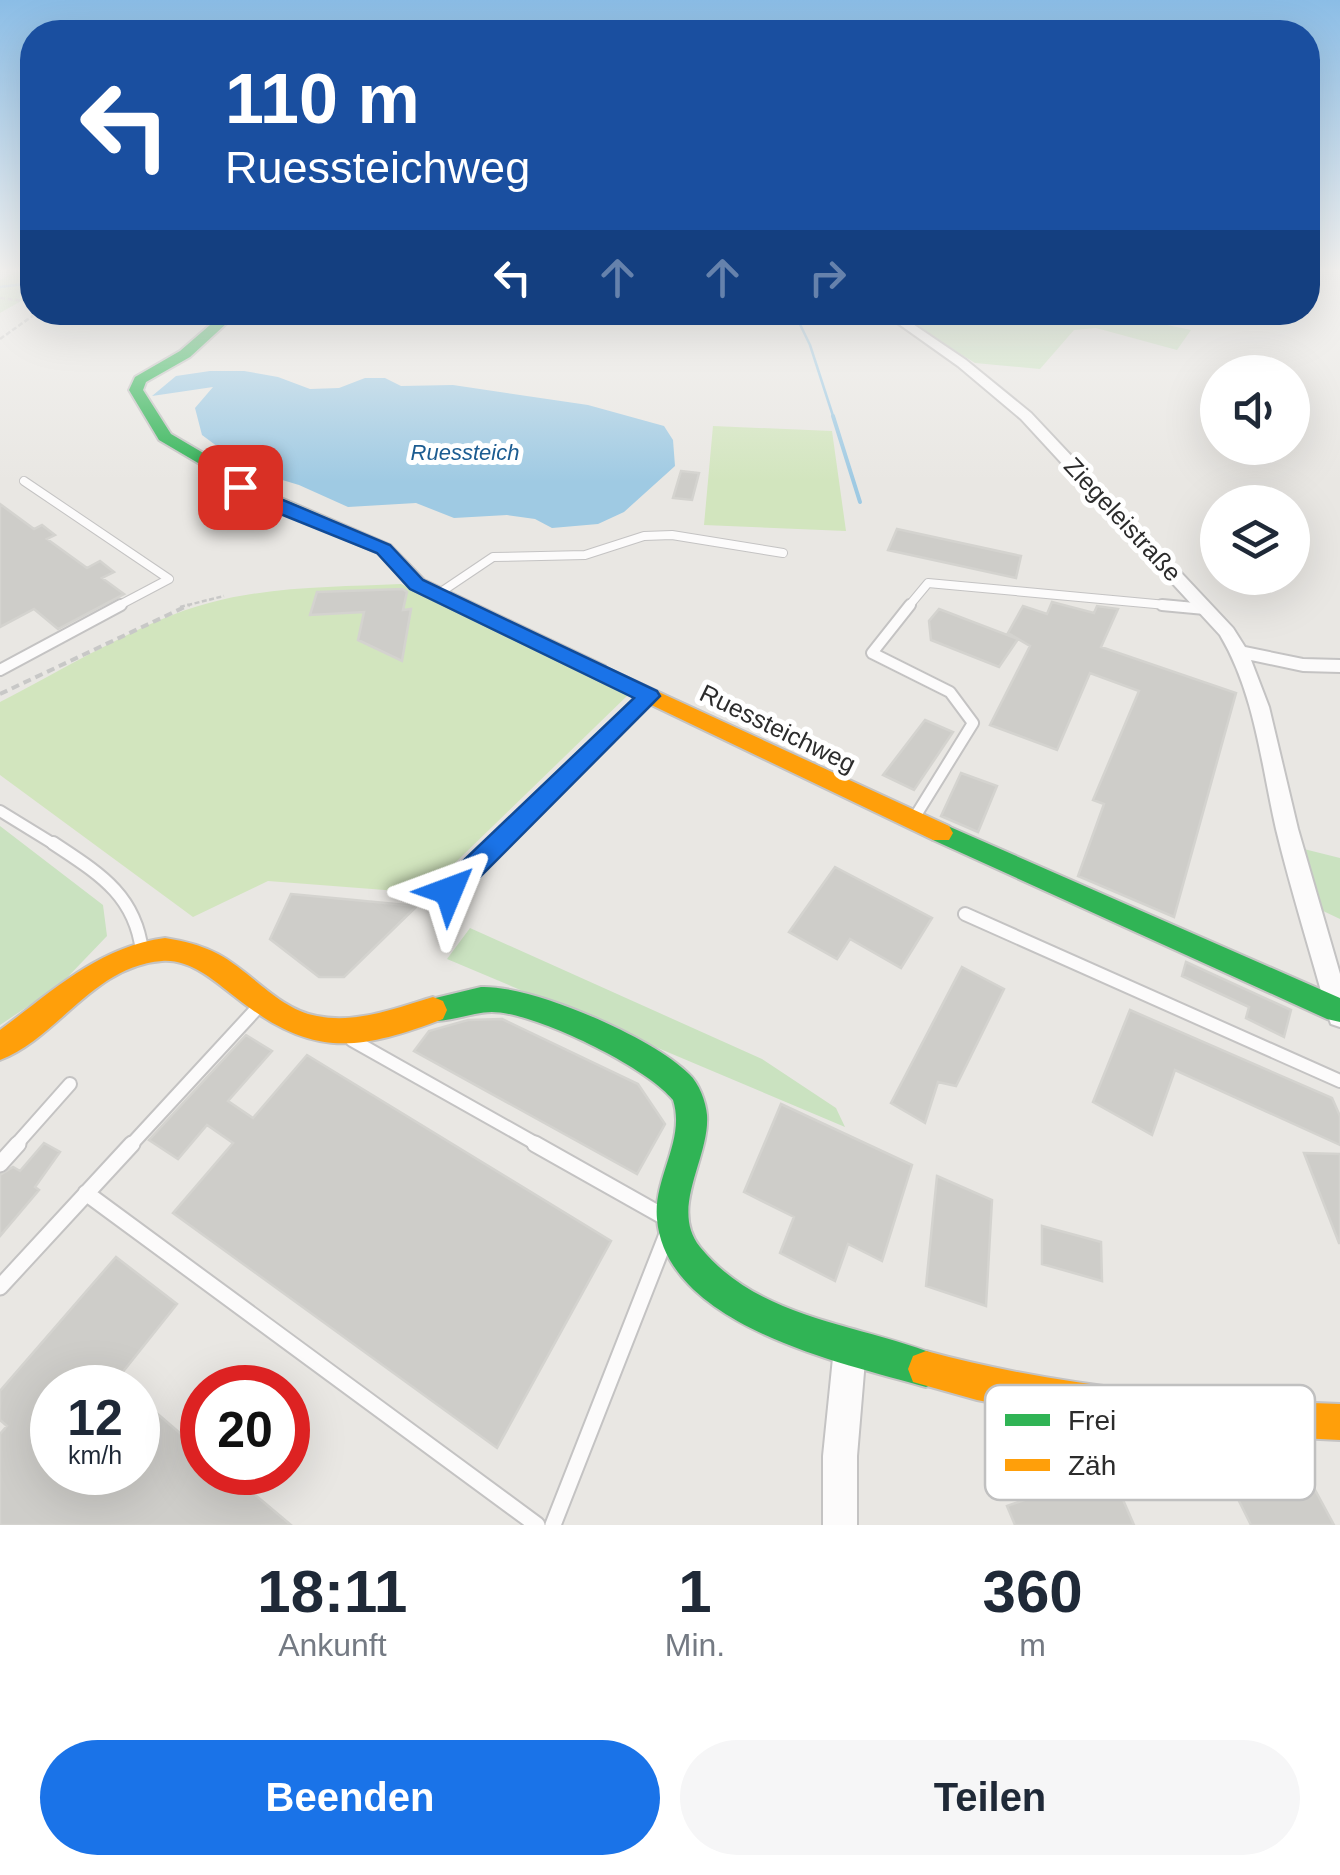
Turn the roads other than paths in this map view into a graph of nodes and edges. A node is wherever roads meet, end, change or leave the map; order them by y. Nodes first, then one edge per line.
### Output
1 (202, 339) edge
2 (926, 339) edge
3 (24, 481) dead end
4 (783, 552) dead end
5 (438, 595) junction
6 (1209, 609) junction
7 (1239, 652) junction
8 (1340, 666) edge
9 (0, 670) edge
10 (649, 696) junction
11 (0, 811) edge
12 (913, 820) junction
13 (449, 891) dead end
14 (964, 914) dead end
15 (142, 951) junction
16 (264, 1000) junction
17 (1339, 1013) edge
18 (338, 1032) junction
19 (0, 1047) edge
20 (1340, 1082) edge
21 (70, 1084) dead end
22 (0, 1164) edge
23 (86, 1193) junction
24 (672, 1222) junction
25 (0, 1288) edge
26 (850, 1348) junction
27 (997, 1385) edge
28 (1315, 1421) edge
29 (1340, 1422) edge
30 (537, 1525) edge
31 (553, 1525) edge
32 (840, 1525) edge

1 - 5 street, Ruessteichweg
2 - 6 street, Ziegeleistraße
3 - 9 lane
4 - 5 lane
5 - 10 street, Ruessteichweg
6 - 7 street, Ziegeleistraße
6 - 12 lane
7 - 8 street
7 - 17 street, Ziegeleistraße
10 - 12 street, Ruessteichweg
10 - 13 lane
11 - 15 lane
12 - 17 street, Ruessteichweg
14 - 20 lane
15 - 16 street
15 - 19 street
16 - 18 street
16 - 23 lane
18 - 24 lane
18 - 24 street
21 - 22 lane
23 - 25 lane
23 - 30 lane
24 - 26 street
24 - 31 lane
26 - 27 street
26 - 32 street
28 - 29 street

